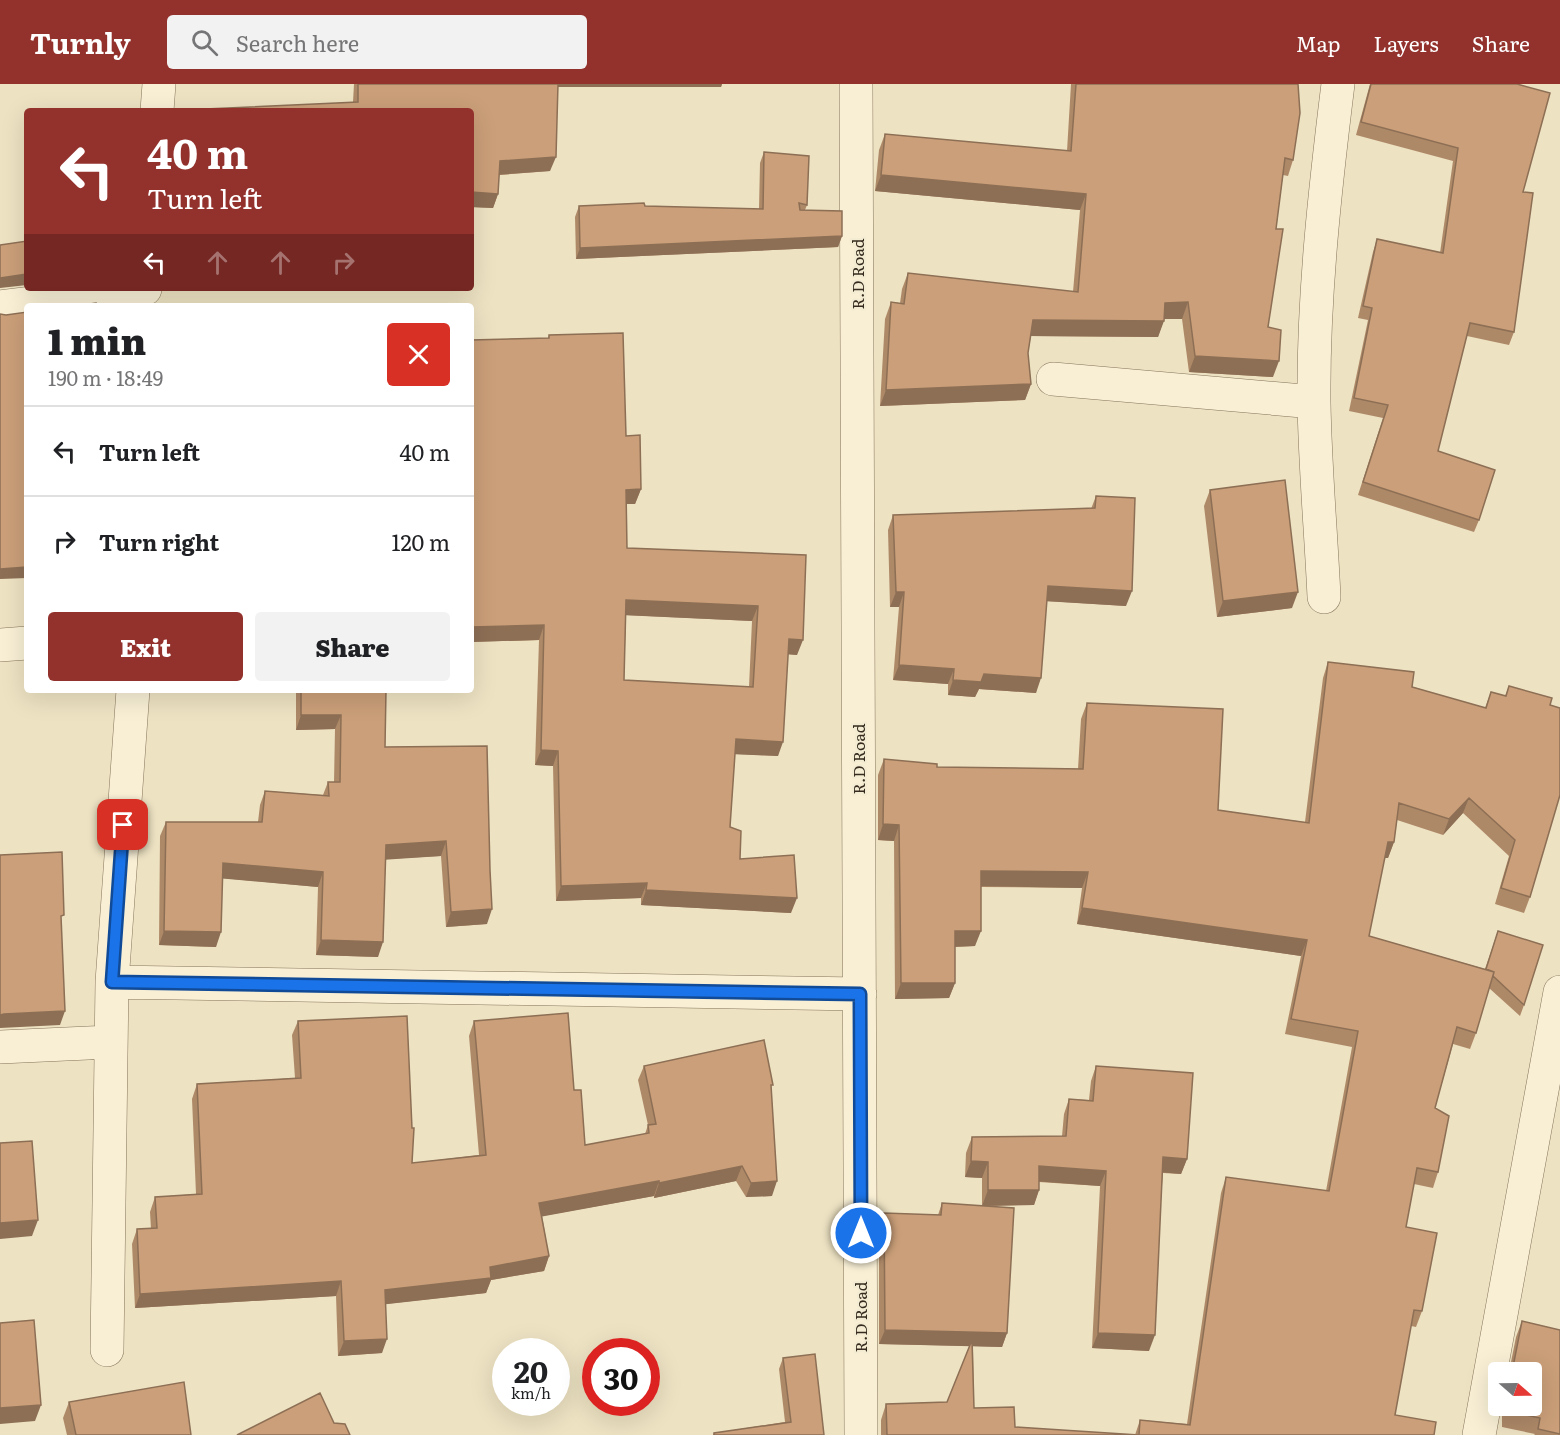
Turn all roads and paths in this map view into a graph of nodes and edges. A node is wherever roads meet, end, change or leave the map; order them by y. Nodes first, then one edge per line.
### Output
1 (159, 84) edge
2 (856, 84) edge
3 (1338, 84) edge
4 (157, 108) edge
5 (145, 294) edge
6 (45, 303) edge
7 (24, 305) edge
8 (0, 307) edge
9 (1053, 379) dead end
10 (1314, 402) junction
11 (1324, 597) dead end
12 (24, 643) edge
13 (0, 645) edge
14 (133, 693) edge
15 (112, 982) junction
16 (1560, 992) edge
17 (860, 994) junction
18 (110, 1042) junction
19 (0, 1047) edge
20 (107, 1350) dead end
21 (861, 1435) edge
22 (1479, 1435) edge

1 - 4 street
2 - 17 street, R.D Road
3 - 10 street
5 - 6 street
7 - 8 street
9 - 10 street
10 - 11 street
12 - 13 street
14 - 15 street
15 - 17 street
15 - 18 street
16 - 22 street
17 - 21 street, R.D Road
18 - 19 street
18 - 20 street

